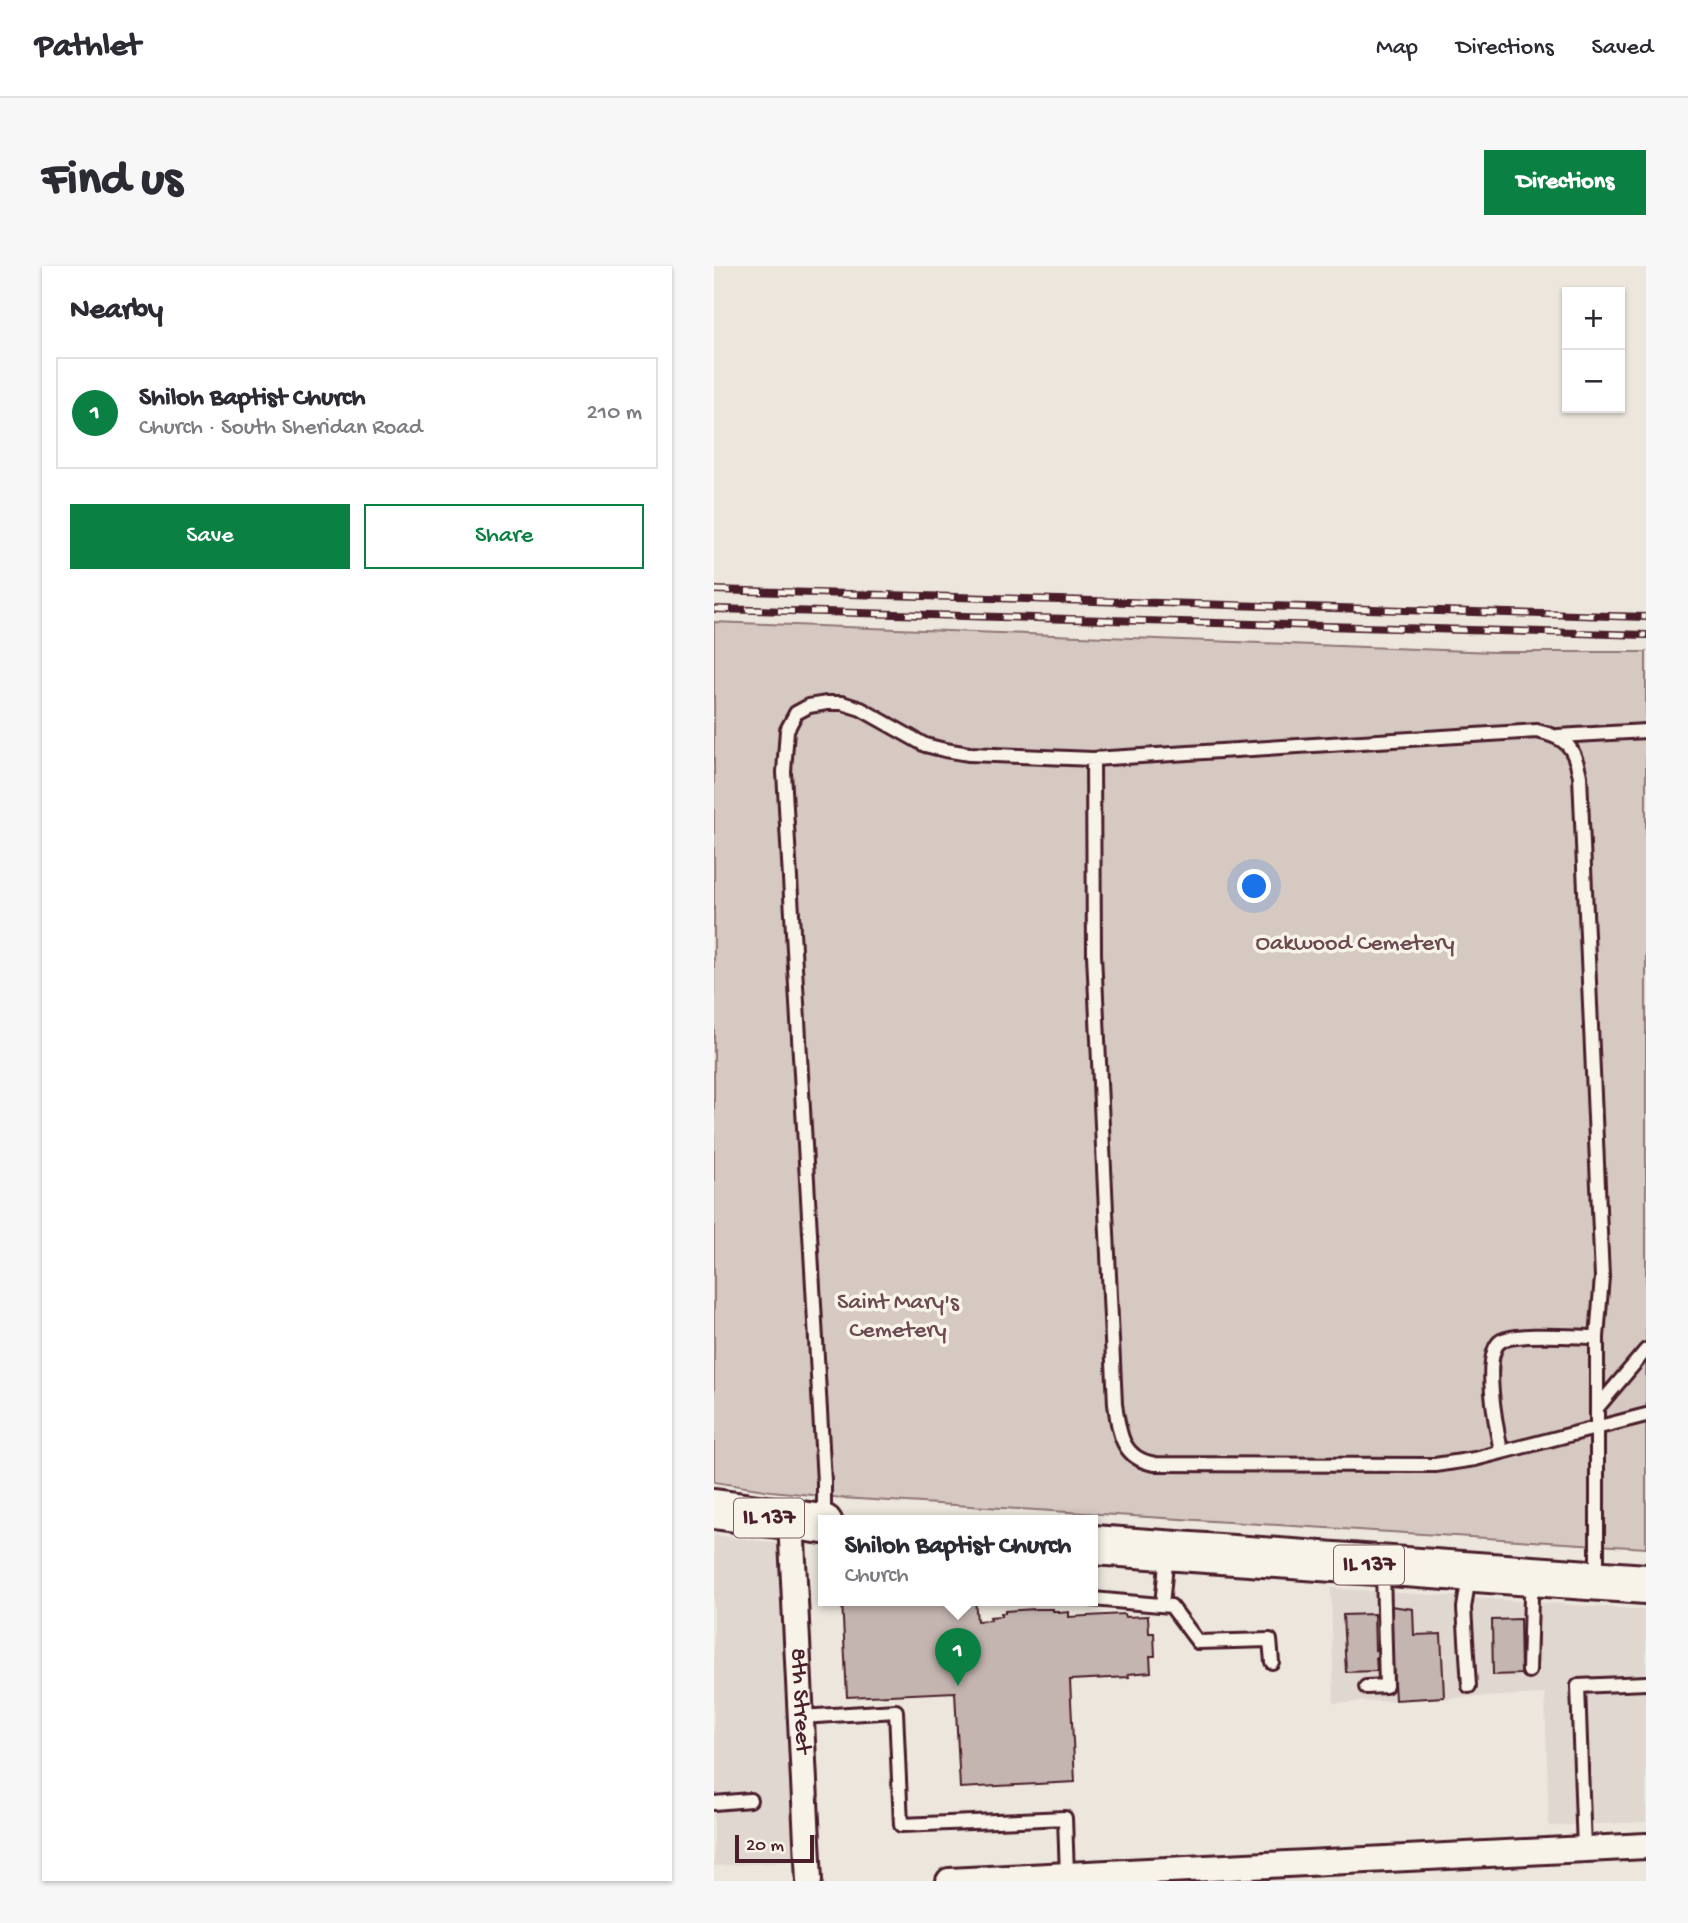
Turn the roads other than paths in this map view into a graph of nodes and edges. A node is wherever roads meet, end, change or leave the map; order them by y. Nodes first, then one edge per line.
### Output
1 (1646, 732) edge
2 (1558, 736) junction
3 (1093, 759) junction
4 (1597, 1337) junction
5 (1644, 1354) edge
6 (1597, 1408) junction
7 (1646, 1415) edge
8 (1598, 1428) junction
9 (1501, 1451) junction
10 (714, 1509) edge
11 (813, 1522) edge
12 (1098, 1545) edge
13 (1167, 1550) junction
14 (1383, 1566) junction
15 (1470, 1572) junction
16 (1534, 1577) junction
17 (1597, 1581) junction
18 (1646, 1584) edge
19 (1098, 1599) edge
20 (1162, 1605) junction
21 (1272, 1662) dead end
22 (1529, 1671) dead end
23 (1646, 1684) edge
24 (1469, 1686) dead end
25 (1366, 1687) dead end
26 (801, 1717) junction
27 (750, 1800) dead end
28 (714, 1803) edge
29 (1646, 1846) edge
30 (1584, 1849) junction
31 (1068, 1875) junction
32 (809, 1881) edge
33 (949, 1881) edge

1 - 2 lane
2 - 3 lane
2 - 4 lane
3 - 9 lane
3 - 11 lane
4 - 6 lane
4 - 9 lane
5 - 6 lane
6 - 8 lane
7 - 8 lane
8 - 9 lane
8 - 17 lane
10 - 11 highway, IL 137
11 - 26 street, 8th Street
12 - 13 highway, IL 137
13 - 14 highway, IL 137
13 - 20 lane
14 - 15 highway, IL 137
14 - 25 lane
15 - 16 highway, IL 137
15 - 24 lane
16 - 17 highway, IL 137
16 - 22 lane
17 - 18 highway, IL 137
19 - 20 lane
20 - 21 lane
23 - 30 lane
26 - 31 lane
26 - 32 street, 8th Street
27 - 28 lane
29 - 30 street
30 - 31 street
31 - 33 street

